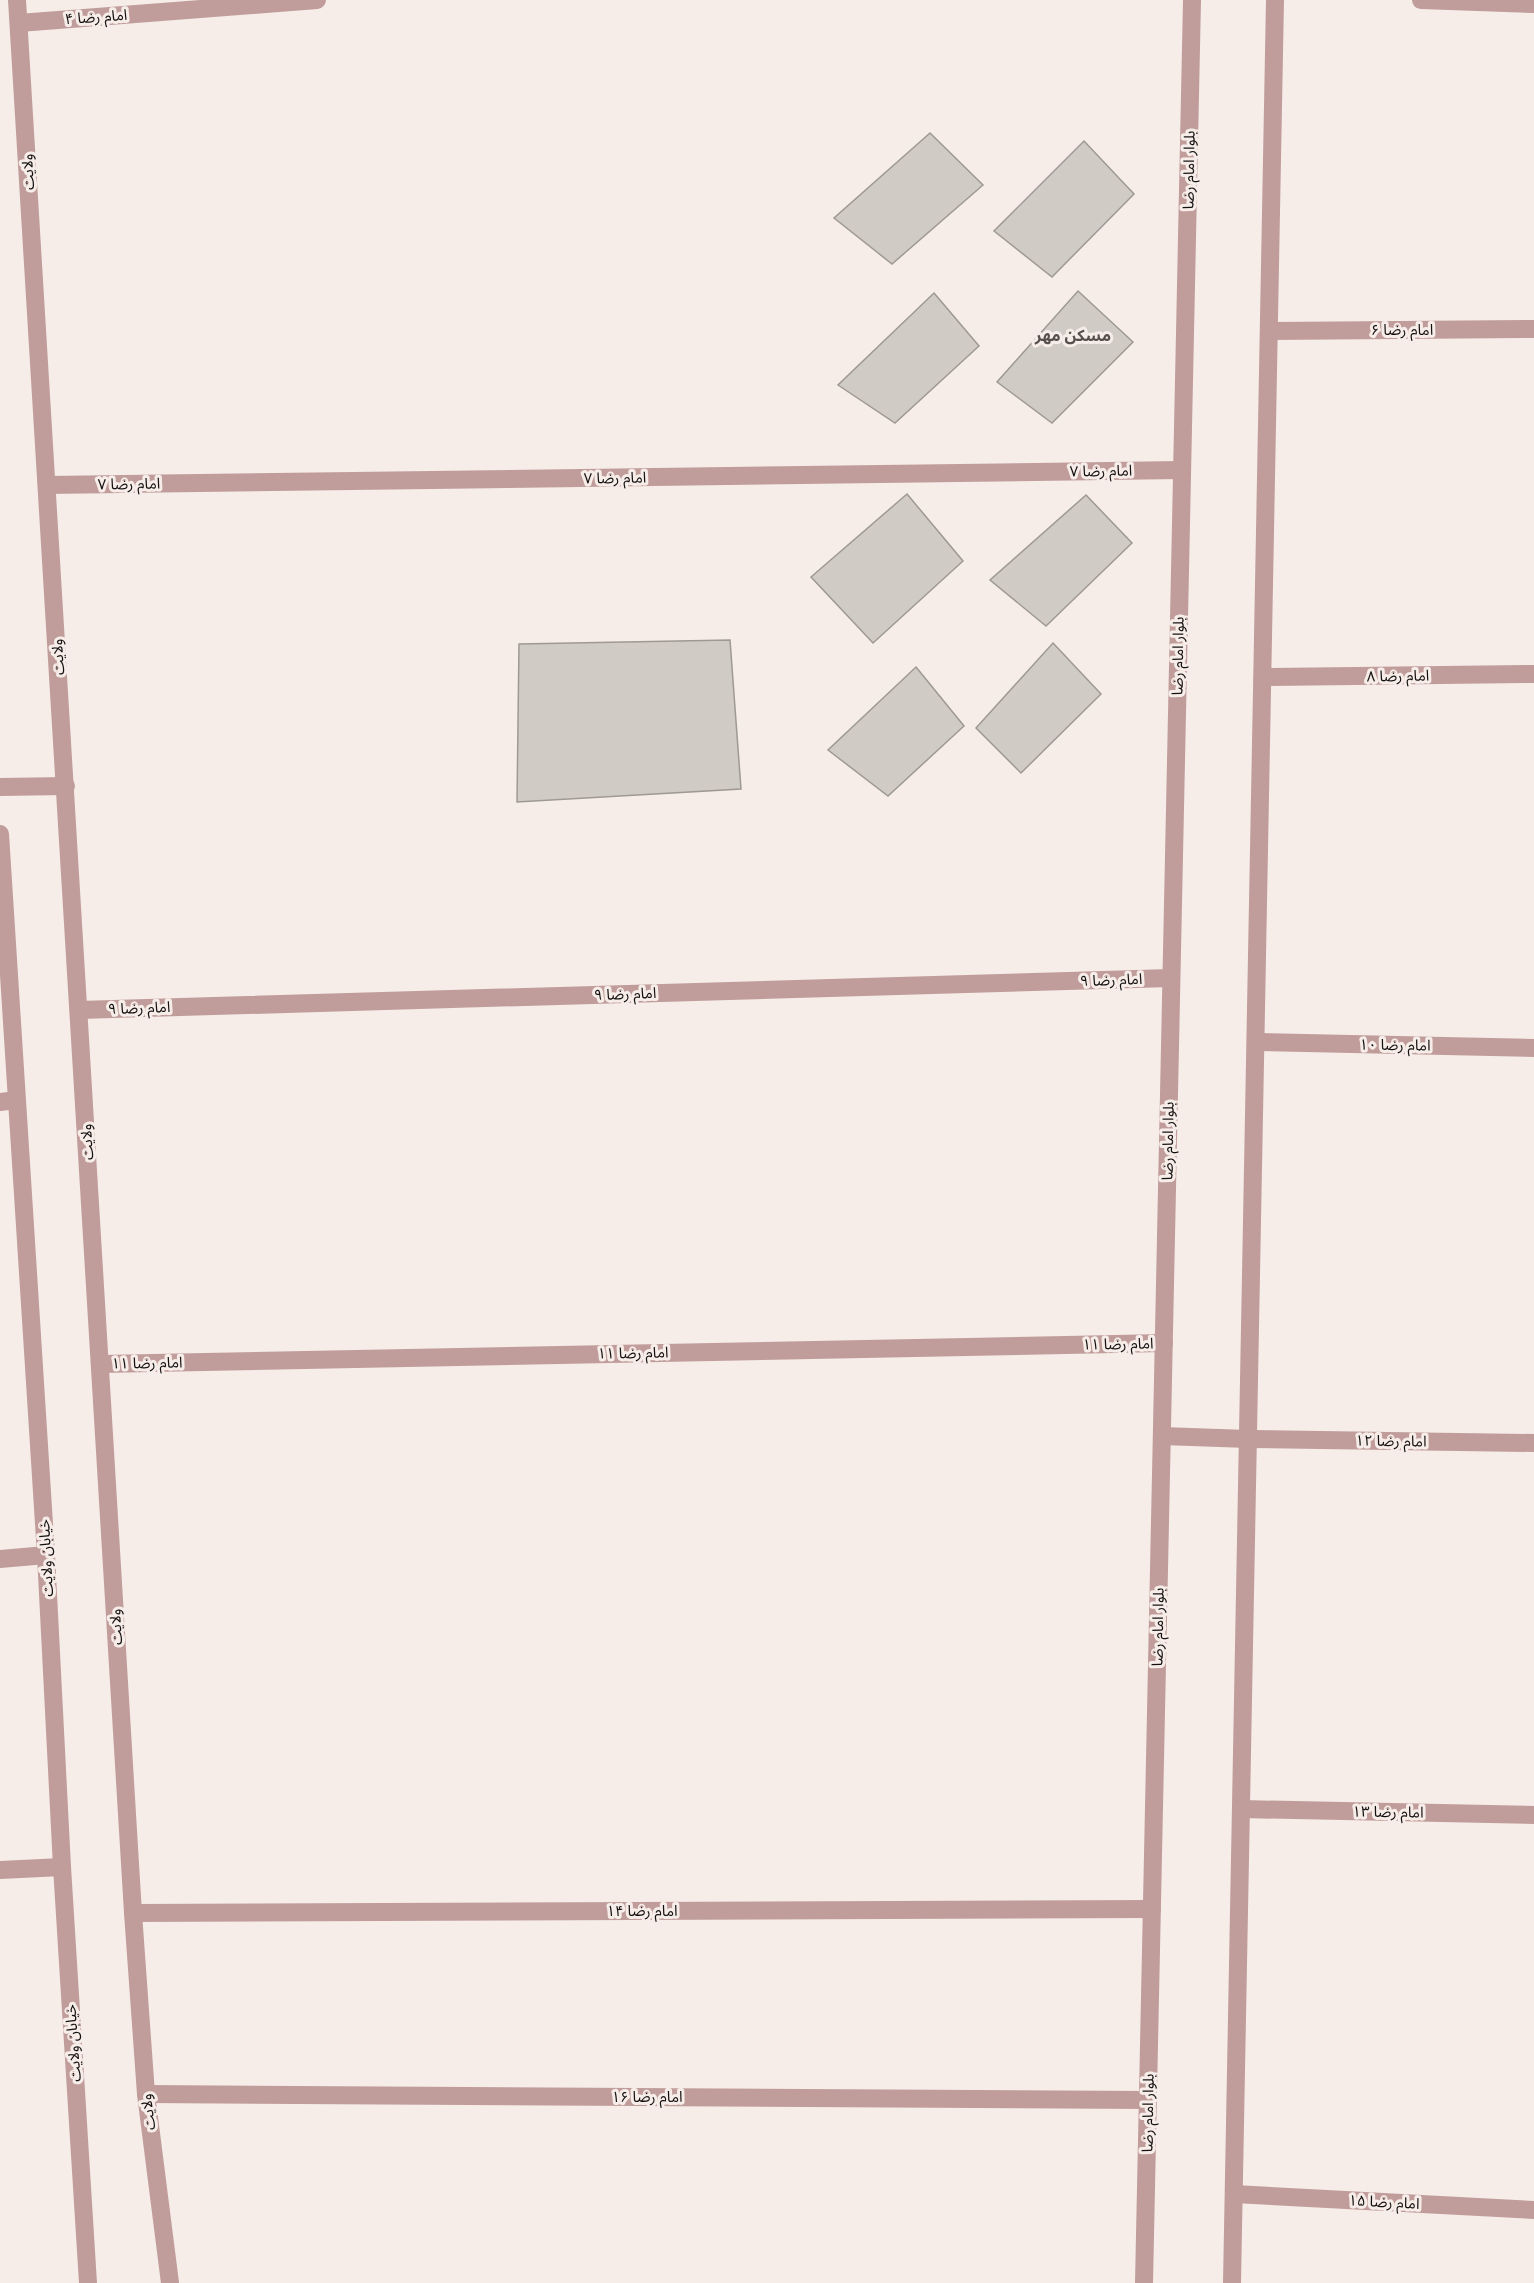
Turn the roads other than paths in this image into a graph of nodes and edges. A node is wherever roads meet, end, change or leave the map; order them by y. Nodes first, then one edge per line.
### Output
1 (17, 0) edge
2 (317, 0) edge
3 (1192, 0) edge
4 (1275, 0) edge
5 (1422, 0) edge
6 (1534, 4) edge
7 (19, 23) junction
8 (1534, 329) edge
9 (1269, 331) junction
10 (1182, 470) junction
11 (47, 485) junction
12 (1534, 674) edge
13 (1263, 677) junction
14 (66, 786) junction
15 (0, 788) edge
16 (0, 834) edge
17 (1171, 978) junction
18 (79, 1010) junction
19 (1256, 1042) junction
20 (1534, 1048) edge
21 (8, 1101) edge
22 (1164, 1343) junction
23 (101, 1364) junction
24 (1162, 1436) junction
25 (1248, 1439) junction
26 (1534, 1443) edge
27 (46, 1555) junction
28 (0, 1559) edge
29 (1241, 1809) junction
30 (1534, 1815) edge
31 (62, 1868) junction
32 (0, 1870) edge
33 (1152, 1909) junction
34 (133, 1912) junction
35 (146, 2094) junction
36 (1148, 2100) junction
37 (1234, 2194) junction
38 (1534, 2210) edge
39 (88, 2283) edge
40 (170, 2283) edge
41 (1144, 2283) edge
42 (1232, 2283) edge

1 - 7 street, ولایت
2 - 7 street, امام رضا ۴
3 - 10 street, بلوار امام رضا
4 - 9 street
5 - 6 street
7 - 11 street, ولایت
8 - 9 street, امام رضا ۶
9 - 13 street
10 - 11 street, امام رضا ۷
10 - 17 street, بلوار امام رضا
11 - 14 street, ولایت
12 - 13 street, امام رضا ۸
13 - 19 street
14 - 15 street
14 - 18 street, ولایت
16 - 21 street, خیابان ولایت
17 - 18 street, امام رضا ۹
17 - 22 street, بلوار امام رضا
18 - 23 street, ولایت
19 - 20 street, امام رضا ۱۰
19 - 25 street
21 - 27 street, خیابان ولایت
22 - 23 street, امام رضا ۱۱
22 - 24 street, بلوار امام رضا
23 - 34 street, ولایت
24 - 25 street, امام رضا ۱۲
24 - 33 street, بلوار امام رضا
25 - 26 street, امام رضا ۱۲
25 - 29 street
27 - 28 street
27 - 31 street, خیابان ولایت
29 - 30 street, امام رضا ۱۳
29 - 37 street
31 - 32 street
31 - 39 street, خیابان ولایت
33 - 34 street, امام رضا ۱۴
33 - 36 street, بلوار امام رضا
34 - 35 street, ولایت
35 - 36 street, امام رضا ۱۶
35 - 40 street, ولایت
36 - 41 street, بلوار امام رضا
37 - 38 street, امام رضا ۱۵
37 - 42 street

